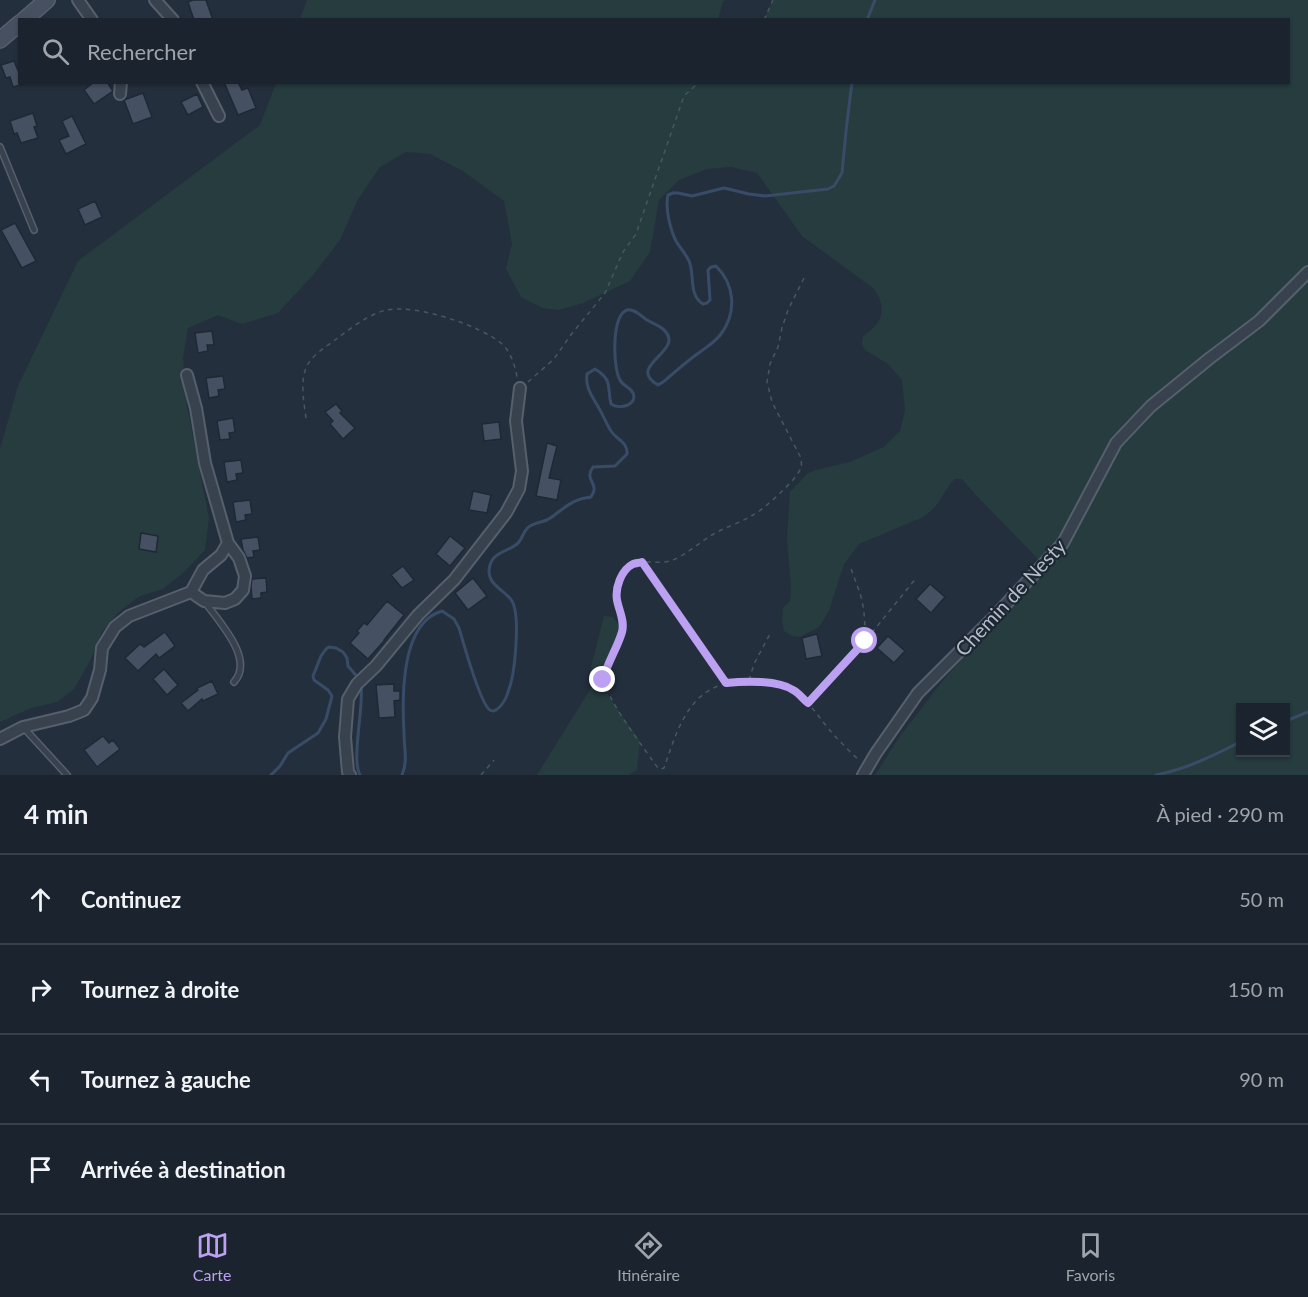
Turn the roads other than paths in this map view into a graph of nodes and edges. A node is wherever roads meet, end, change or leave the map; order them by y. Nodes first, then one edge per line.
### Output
1 (78, 0) edge
2 (155, 0) edge
3 (43, 1) edge
4 (26, 18) edge
5 (91, 18) edge
6 (171, 18) edge
7 (18, 25) edge
8 (0, 40) edge
9 (121, 84) edge
10 (203, 84) edge
11 (120, 94) dead end
12 (219, 116) dead end
13 (0, 147) edge
14 (34, 230) dead end
15 (1308, 272) edge
16 (187, 375) dead end
17 (520, 388) road end
18 (228, 543) junction
19 (191, 592) junction
20 (204, 601) junction
21 (234, 682) dead end
22 (23, 727) junction
23 (0, 739) edge
24 (866, 771) edge
25 (67, 775) edge
26 (350, 775) edge

1 - 5 street
2 - 6 street
3 - 4 street
7 - 8 street
9 - 11 street
10 - 12 street
13 - 14 lane
15 - 24 street, Chemin de Nesty
16 - 18 street
17 - 26 street
18 - 19 street
18 - 20 street
19 - 20 street
19 - 22 street
20 - 21 lane
22 - 23 street
22 - 25 lane

